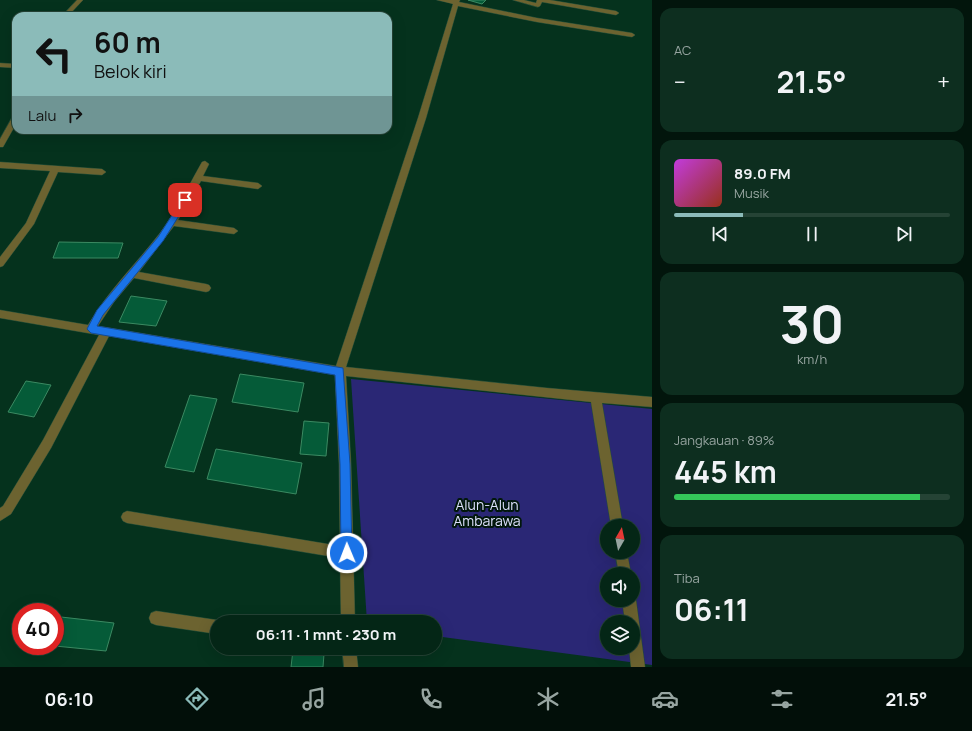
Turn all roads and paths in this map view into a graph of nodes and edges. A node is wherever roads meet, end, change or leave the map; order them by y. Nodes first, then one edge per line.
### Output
1 (80, 0) edge
2 (440, 0) edge
3 (516, 0) edge
4 (457, 1) edge
5 (539, 2) edge
6 (69, 12) edge
7 (616, 13) dead end
8 (536, 20) junction
9 (632, 35) dead end
10 (0, 64) edge
11 (12, 66) edge
12 (12, 125) edge
13 (0, 145) edge
14 (206, 164) dead end
15 (0, 165) edge
16 (55, 169) junction
17 (102, 172) dead end
18 (199, 178) junction
19 (258, 186) dead end
20 (171, 222) junction
21 (234, 231) dead end
22 (0, 264) edge
23 (132, 274) junction
24 (206, 288) dead end
25 (0, 314) edge
26 (91, 329) junction
27 (106, 332) junction
28 (340, 371) junction
29 (596, 397) junction
30 (652, 402) edge
31 (0, 515) edge
32 (127, 517) dead end
33 (616, 519) edge
34 (347, 553) junction
35 (348, 615) edge
36 (156, 618) dead end
37 (210, 625) edge
38 (350, 655) edge
39 (637, 655) edge
40 (351, 667) edge
41 (638, 667) edge

1 - 6 street
2 - 4 street
3 - 5 street
4 - 8 street
4 - 28 street
5 - 7 street
5 - 8 street
8 - 9 street
10 - 11 street
12 - 13 street
14 - 18 street
15 - 16 street
16 - 17 street
16 - 22 street
18 - 19 street
18 - 20 street
20 - 21 street
20 - 23 street
23 - 24 street
23 - 26 street
25 - 26 street
26 - 27 street
27 - 28 street
27 - 31 street
28 - 29 street
28 - 34 street
29 - 30 street
29 - 33 street
32 - 34 street
34 - 35 street
36 - 37 street
38 - 40 street
39 - 41 street

